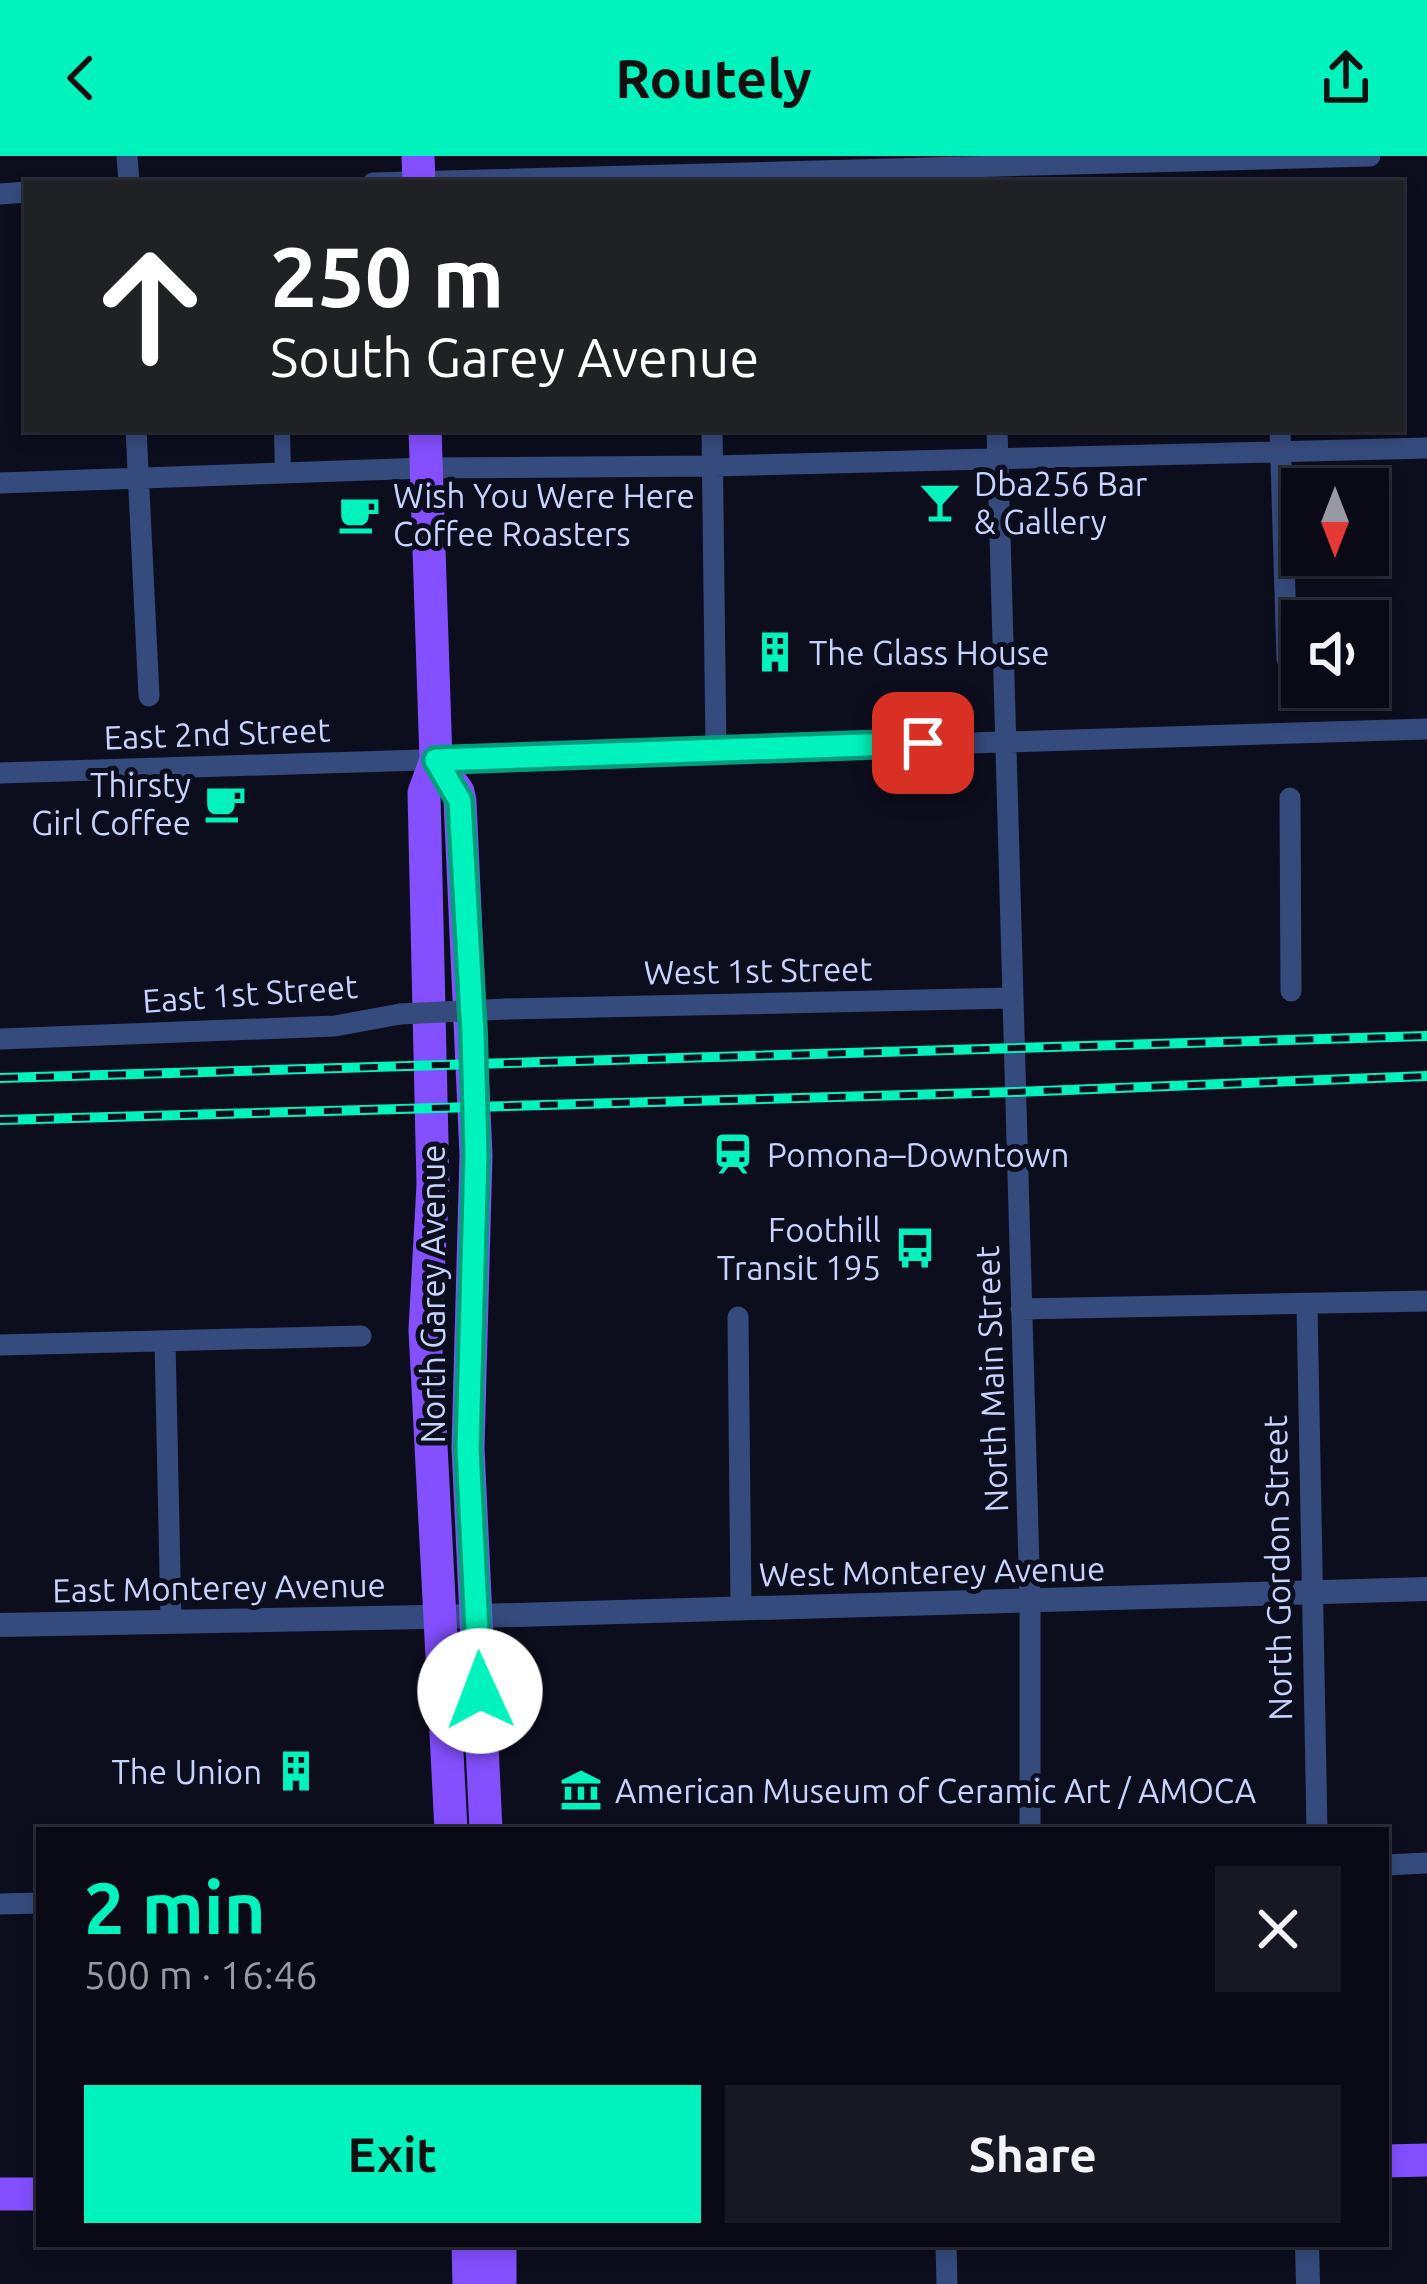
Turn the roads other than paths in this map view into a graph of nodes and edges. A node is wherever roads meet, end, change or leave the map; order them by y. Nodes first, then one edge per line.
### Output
1 (1370, 156) edge
2 (1277, 157) edge
3 (987, 168) edge
4 (705, 178) edge
5 (562, 180) edge
6 (136, 432) edge
7 (282, 432) edge
8 (425, 432) edge
9 (712, 432) edge
10 (997, 432) edge
11 (1280, 432) edge
12 (1427, 448) edge
13 (1280, 453) junction
14 (998, 457) junction
15 (712, 466) junction
16 (426, 468) junction
17 (283, 474) junction
18 (138, 479) junction
19 (0, 483) edge
20 (1285, 600) edge
21 (149, 696) dead end
22 (1427, 729) edge
23 (1006, 740) junction
24 (716, 751) junction
25 (436, 760) junction
26 (0, 773) edge
27 (1290, 798) dead end
28 (1291, 991) dead end
29 (1011, 998) junction
30 (506, 1009) joint
31 (0, 1039) edge
32 (1427, 1301) edge
33 (1306, 1305) junction
34 (1022, 1309) junction
35 (738, 1318) dead end
36 (362, 1336) dead end
37 (165, 1342) junction
38 (0, 1345) edge
39 (1427, 1589) edge
40 (1309, 1594) junction
41 (1030, 1602) junction
42 (741, 1608) junction
43 (439, 1616) junction
44 (478, 1616) junction
45 (171, 1620) junction
46 (0, 1625) edge
47 (452, 1827) edge
48 (486, 1827) edge
49 (1030, 1827) edge
50 (1317, 1827) edge
51 (1427, 1863) edge
52 (1389, 1865) edge
53 (36, 1903) edge
54 (0, 1904) edge
55 (1427, 2160) edge
56 (1389, 2161) edge
57 (0, 2194) edge
58 (36, 2194) edge
59 (468, 2247) edge
60 (500, 2247) edge
61 (946, 2247) edge
62 (1307, 2247) edge
63 (469, 2284) edge
64 (500, 2284) edge
65 (947, 2284) edge
66 (1308, 2284) edge

1 - 2 street
2 - 3 street
3 - 4 street
4 - 5 street
6 - 18 street
7 - 17 street
8 - 16 main road
9 - 15 street
10 - 14 street, North Main Street
11 - 13 street
12 - 13 street
13 - 14 street
13 - 20 street
14 - 15 street
14 - 23 street, North Main Street
15 - 16 street
15 - 24 street
16 - 17 street
16 - 25 main road
17 - 18 street
18 - 19 street
18 - 21 street
22 - 23 street, East 2nd Street
23 - 24 street, East 2nd Street
23 - 29 street, North Main Street
24 - 25 street, East 2nd Street
25 - 26 street, East 2nd Street
25 - 43 main road, North Garey Avenue
25 - 44 main road, North Garey Avenue
27 - 28 street
29 - 30 street, West 1st Street
29 - 34 street, North Main Street
30 - 31 street, East 1st Street, bridge
32 - 33 street
33 - 34 street
33 - 40 street, North Gordon Street
34 - 41 street, North Main Street
35 - 42 street
36 - 37 street
37 - 38 street
37 - 45 street
39 - 40 street, West Monterey Avenue
40 - 41 street, West Monterey Avenue
40 - 50 street, North Gordon Street
41 - 42 street, West Monterey Avenue
41 - 49 street, North Main Street
42 - 44 street, West Monterey Avenue
43 - 44 street, West Monterey Avenue
43 - 45 street, East Monterey Avenue
43 - 47 main road, North Garey Avenue
44 - 48 main road, North Garey Avenue
45 - 46 street, East Monterey Avenue
51 - 52 street
53 - 54 street
55 - 56 main road
57 - 58 main road
59 - 63 main road
60 - 64 main road
61 - 65 street
62 - 66 street

